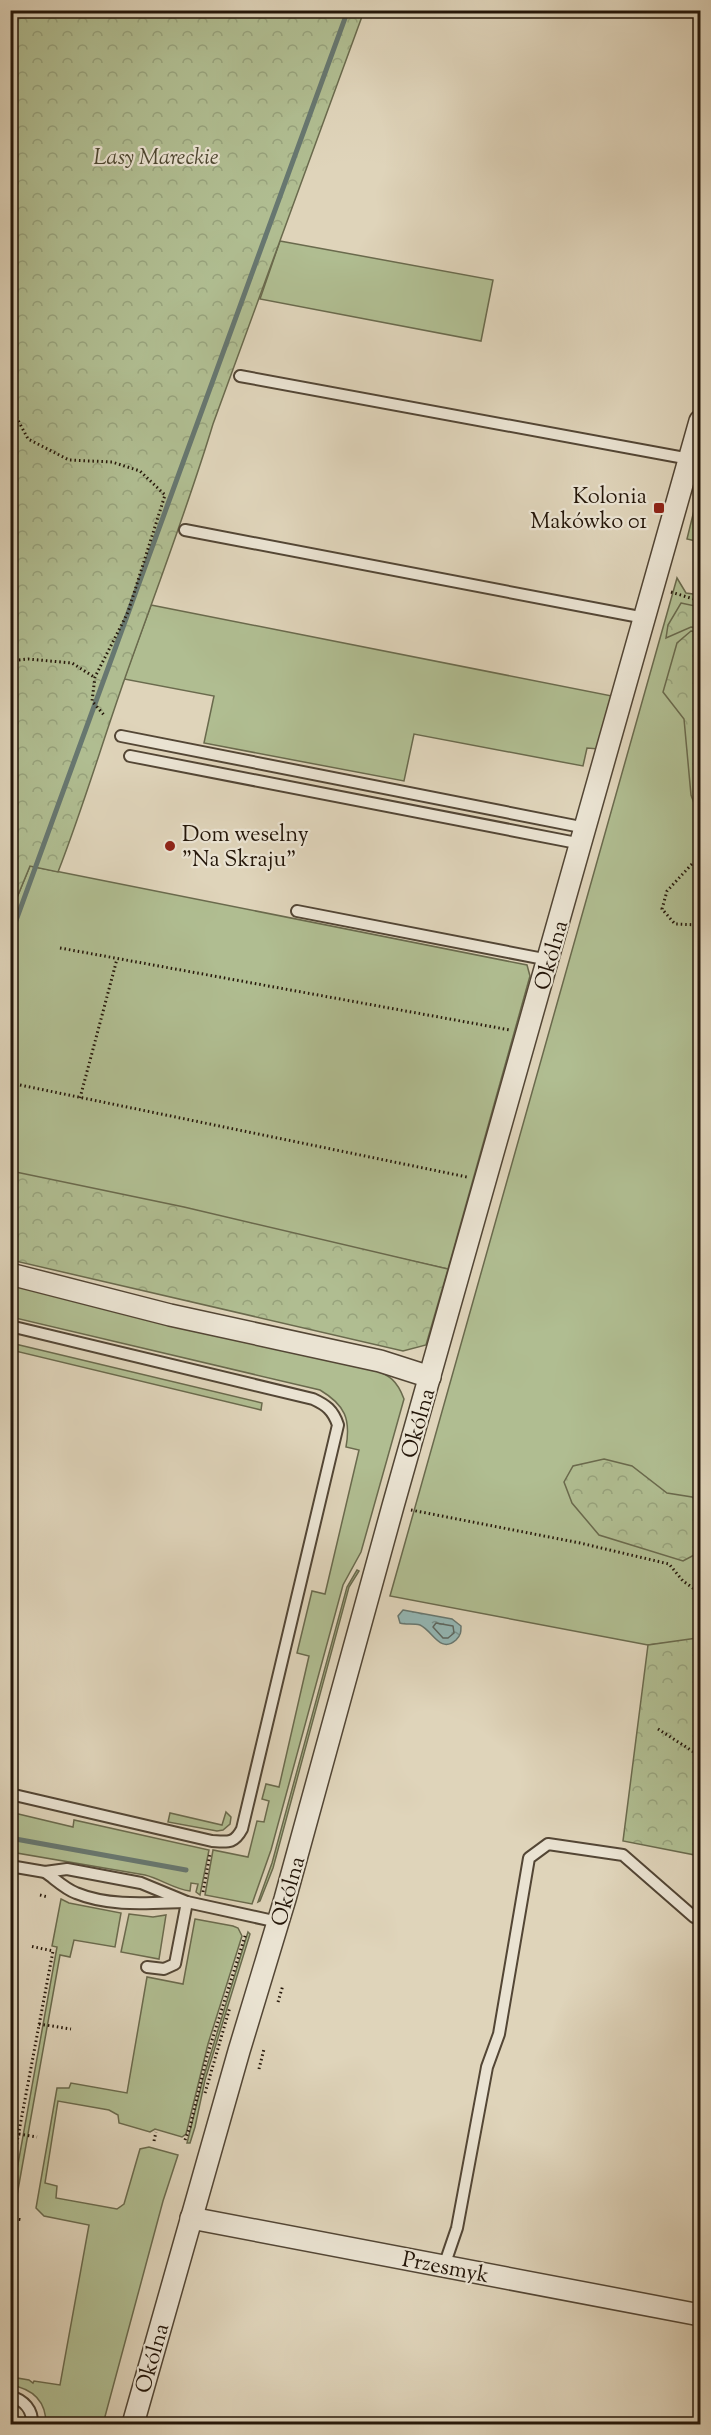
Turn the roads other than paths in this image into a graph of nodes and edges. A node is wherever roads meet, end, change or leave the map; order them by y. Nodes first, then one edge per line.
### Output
1 (240, 376) dead end
2 (700, 420) edge
3 (690, 459) junction
4 (185, 531) dead end
5 (645, 618) junction
6 (121, 736) dead end
7 (130, 756) dead end
8 (584, 836) junction
9 (297, 911) dead end
10 (549, 960) junction
11 (10, 1274) edge
12 (10, 1326) edge
13 (430, 1377) junction
14 (10, 1794) edge
15 (10, 1866) edge
16 (45, 1872) junction
17 (187, 1902) junction
18 (700, 1919) edge
19 (278, 1922) junction
20 (147, 1966) dead end
21 (191, 2218) junction
22 (444, 2266) junction
23 (700, 2315) edge
24 (10, 2396) edge
25 (32, 2424) edge
26 (133, 2424) edge

1 - 3 lane
2 - 3 street, Okólna
3 - 5 street, Okólna
4 - 5 lane
5 - 8 street, Okólna
6 - 8 lane
7 - 8 lane
8 - 10 street, Okólna
9 - 10 lane
10 - 13 street, Okólna
11 - 13 street
12 - 14 lane
13 - 19 street, Okólna
15 - 16 lane
16 - 17 lane
16 - 17 lane
17 - 19 lane
17 - 20 lane
18 - 22 lane
19 - 21 street, Okólna
21 - 22 street, Przesmyk
21 - 26 street, Okólna
22 - 23 street, Przesmyk
24 - 25 lane

